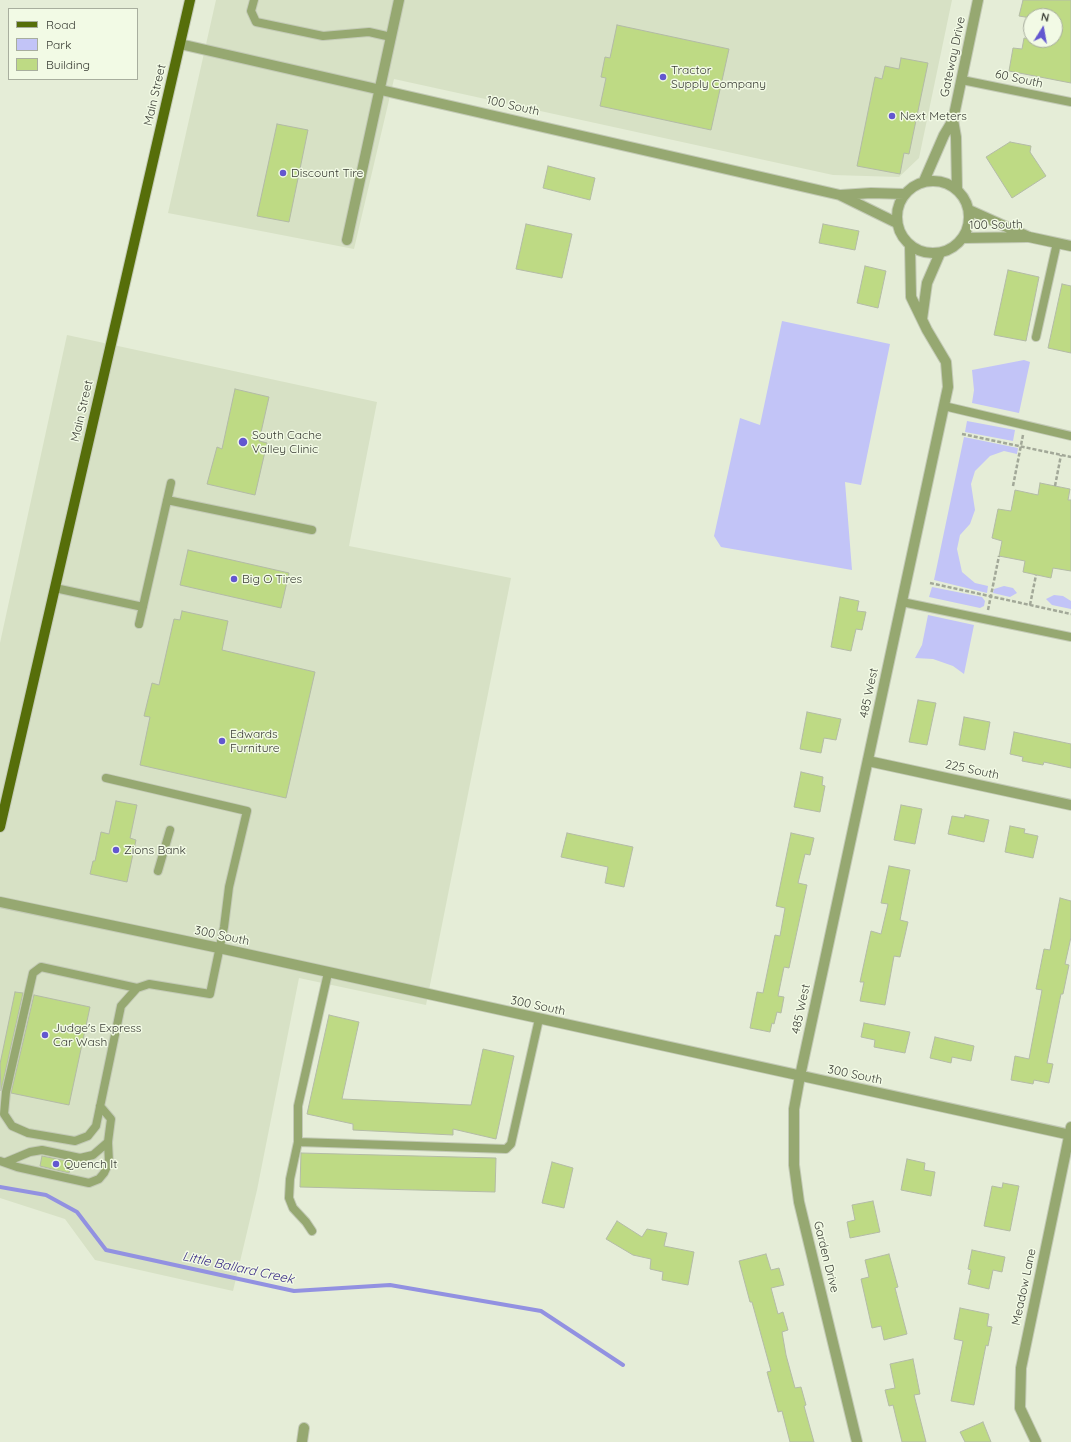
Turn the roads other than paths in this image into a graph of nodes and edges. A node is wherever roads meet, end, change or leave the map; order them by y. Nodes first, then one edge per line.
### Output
1 (190, 0) edge
2 (254, 0) edge
3 (399, 0) edge
4 (978, 0) edge
5 (391, 37) junction
6 (180, 44) junction
7 (962, 80) junction
8 (380, 89) junction
9 (1071, 102) edge
10 (953, 120) junction
11 (924, 182) junction
12 (957, 190) junction
13 (904, 194) junction
14 (840, 195) junction
15 (969, 210) junction
16 (897, 223) junction
17 (1029, 237) junction
18 (963, 238) junction
19 (347, 240) dead end
20 (1057, 243) junction
21 (910, 245) junction
22 (1071, 246) edge
23 (940, 253) junction
24 (922, 319) junction
25 (1036, 337) dead end
26 (944, 406) junction
27 (1071, 436) edge
28 (171, 483) dead end
29 (167, 500) junction
30 (312, 530) dead end
31 (55, 588) junction
32 (902, 602) junction
33 (143, 607) junction
34 (139, 624) dead end
35 (1071, 637) edge
36 (868, 761) junction
37 (106, 778) dead end
38 (1071, 805) edge
39 (0, 828) edge
40 (170, 830) dead end
41 (158, 871) dead end
42 (0, 902) edge
43 (219, 948) junction
44 (328, 973) junction
45 (137, 988) junction
46 (539, 1019) junction
47 (800, 1076) junction
48 (100, 1106) junction
49 (2, 1117) edge
50 (1070, 1132) edge
51 (108, 1142) junction
52 (298, 1142) junction
53 (3, 1161) edge
54 (312, 1231) dead end
55 (304, 1428) dead end
56 (302, 1442) edge
57 (857, 1442) edge
58 (1036, 1442) edge

1 - 6 main road, Main Street
2 - 5 lane
3 - 5 street
4 - 7 street, Gateway Drive
5 - 8 street
6 - 8 street, 100 South
6 - 31 main road, Main Street
7 - 9 lane, 60 South
7 - 10 street, Gateway Drive
8 - 14 street, 100 South
8 - 19 street
10 - 11 street, Gateway Drive
10 - 12 street, Gateway Drive
11 - 12 street
11 - 13 street
12 - 15 street
13 - 14 street, 100 South
13 - 16 street
14 - 16 street, 100 South
15 - 17 street, 100 South
15 - 18 street
16 - 21 street
17 - 18 street, 100 South
17 - 20 street, 100 South
18 - 23 street
20 - 22 street, 100 South
20 - 25 lane
21 - 23 street
21 - 24 street, 485 West
23 - 24 street
24 - 26 street, 485 West
26 - 27 lane
26 - 32 street, 485 West
28 - 29 lane
29 - 30 lane
29 - 33 lane
31 - 33 lane
31 - 39 main road, Main Street
32 - 35 lane
32 - 36 street, 485 West
33 - 34 lane
36 - 38 street, 225 South
36 - 47 street, 485 West
37 - 43 lane
40 - 41 lane
42 - 43 street, 300 South
43 - 44 street, 300 South
43 - 45 lane
44 - 46 street, 300 South
44 - 52 lane
45 - 48 lane
45 - 49 lane
46 - 47 street, 300 South
46 - 52 lane
47 - 50 street, 300 South
47 - 57 street, Garden Drive
48 - 49 lane
48 - 51 lane
50 - 58 street, Meadow Lane
51 - 53 lane
51 - 53 lane
52 - 54 lane
55 - 56 street

